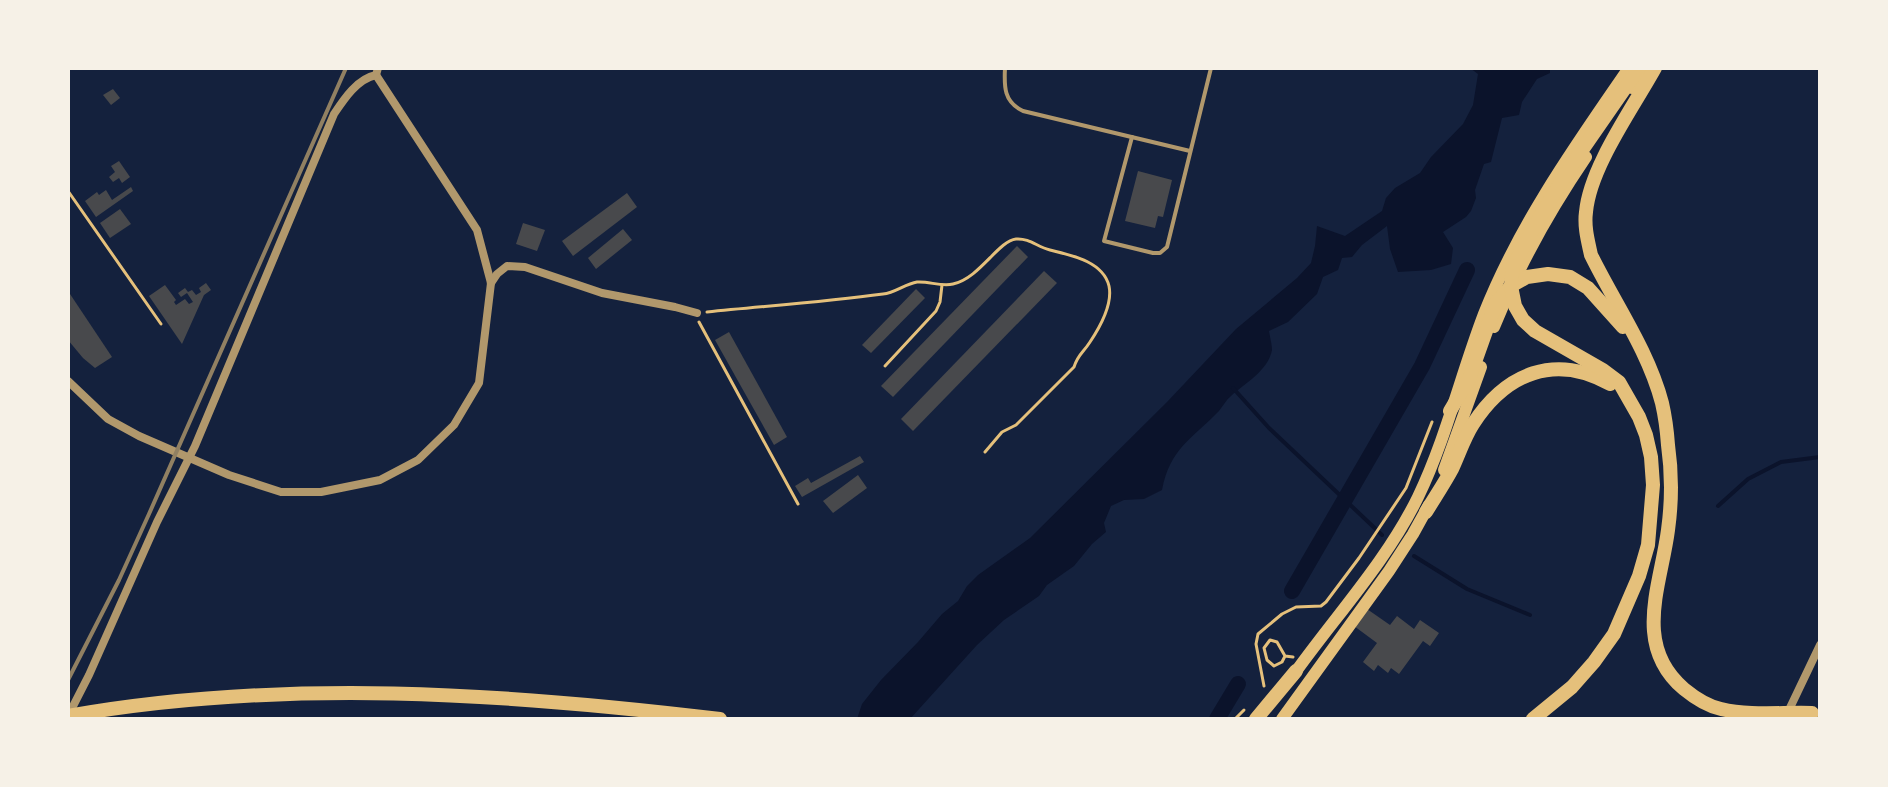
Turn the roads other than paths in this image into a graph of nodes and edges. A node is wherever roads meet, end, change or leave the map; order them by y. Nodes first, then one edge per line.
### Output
1 (1005, 68) edge
2 (1211, 68) edge
3 (1632, 68) edge
4 (1646, 68) edge
5 (1655, 68) edge
6 (377, 72) edge
7 (1132, 137) junction
8 (1190, 151) junction
9 (491, 283) junction
10 (1511, 286) junction
11 (697, 313) road end
12 (1639, 345) junction
13 (68, 381) edge
14 (1450, 411) junction
15 (1639, 417) junction
16 (1426, 512) junction
17 (1820, 645) edge
18 (1296, 671) junction
19 (1816, 711) edge
20 (1788, 715) edge
21 (68, 716) edge
22 (720, 719) edge
23 (1256, 719) edge
24 (1262, 719) edge
25 (1282, 719) edge
26 (1533, 719) edge

1 - 7 lane
2 - 8 lane
3 - 10 highway
3 - 14 main road
4 - 10 main road
5 - 12 highway
6 - 9 street
6 - 21 street
7 - 8 lane
7 - 8 lane
9 - 11 street
9 - 13 street
10 - 12 highway
10 - 14 highway
10 - 15 highway
10 - 16 main road
12 - 20 highway
14 - 18 main road
15 - 16 highway
15 - 26 highway
16 - 25 main road
17 - 20 street
18 - 23 highway
18 - 24 main road
19 - 20 highway
21 - 22 highway

